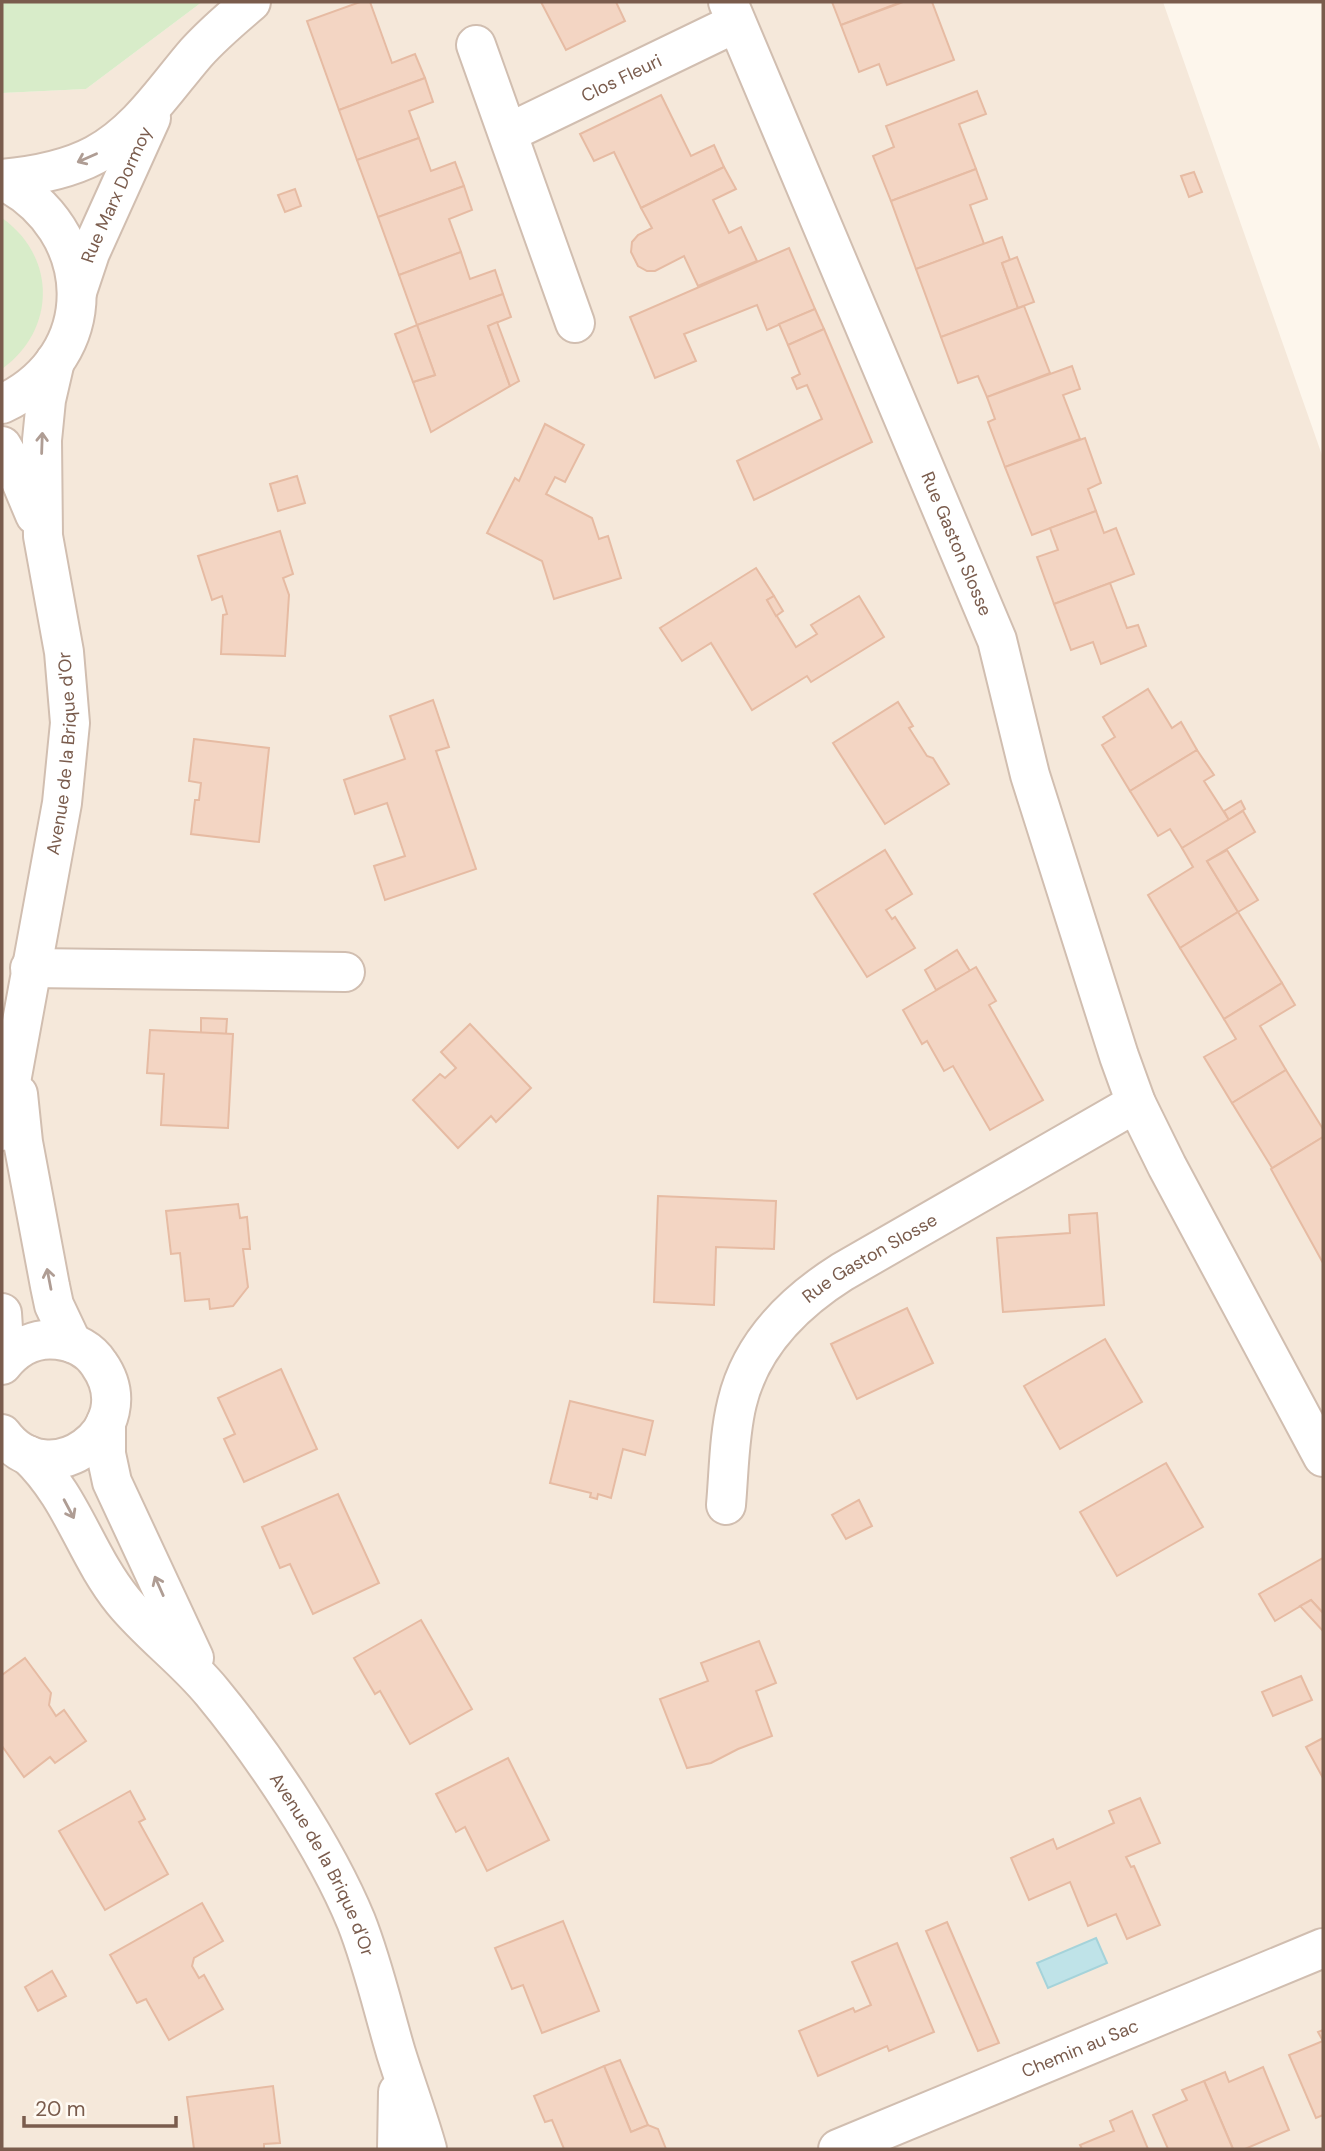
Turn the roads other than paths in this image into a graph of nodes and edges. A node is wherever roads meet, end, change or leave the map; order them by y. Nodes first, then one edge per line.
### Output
1 (251, 2) edge
2 (732, 12) edge
3 (476, 45) dead end
4 (159, 100) junction
5 (508, 133) junction
6 (2, 179) edge
7 (77, 292) junction
8 (575, 323) dead end
9 (55, 362) junction
10 (2, 404) edge
11 (2, 446) edge
12 (43, 536) junction
13 (30, 968) junction
14 (345, 972) dead end
15 (15, 1057) junction
16 (1136, 1103) junction
17 (2, 1131) edge
18 (2, 1313) edge
19 (72, 1343) junction
20 (3, 1363) edge
21 (106, 1422) junction
22 (15, 1444) edge
23 (1323, 1457) edge
24 (726, 1504) dead end
25 (212, 1691) junction
26 (1323, 1948) edge
27 (397, 2054) junction
28 (397, 2149) edge
29 (427, 2149) edge
30 (838, 2149) edge

1 - 4 street, Rue Marx Dormoy
2 - 5 street, Clos Fleuri
2 - 16 street, Rue Gaston Slosse
3 - 5 street
4 -> 6 street, Rue Marx Dormoy
4 - 7 street, Rue Marx Dormoy
5 - 8 street
6 - 7 street
7 - 9 street
9 - 10 street
12 -> 9 street, Avenue de la Brique d'Or
11 - 12 street, Avenue de la Brique d'Or
12 - 13 street, Avenue de la Brique d'Or
13 - 14 street
13 - 15 street, Avenue de la Brique d'Or
15 - 17 street, Avenue de la Brique d'Or
19 -> 15 street, Avenue de la Brique d'Or
16 - 23 street, Rue Gaston Slosse
16 - 24 street, Rue Gaston Slosse
18 - 20 street
19 - 20 street
19 - 21 street, Avenue de la Brique d'Or
21 - 22 street
25 -> 21 street, Avenue de la Brique d'Or
22 -> 25 street, Avenue de la Brique d'Or
25 - 27 street, Avenue de la Brique d'Or
26 - 30 street, Chemin au Sac
27 - 28 street, Avenue de la Brique d'Or
27 - 29 street, Avenue de la Brique d'Or

